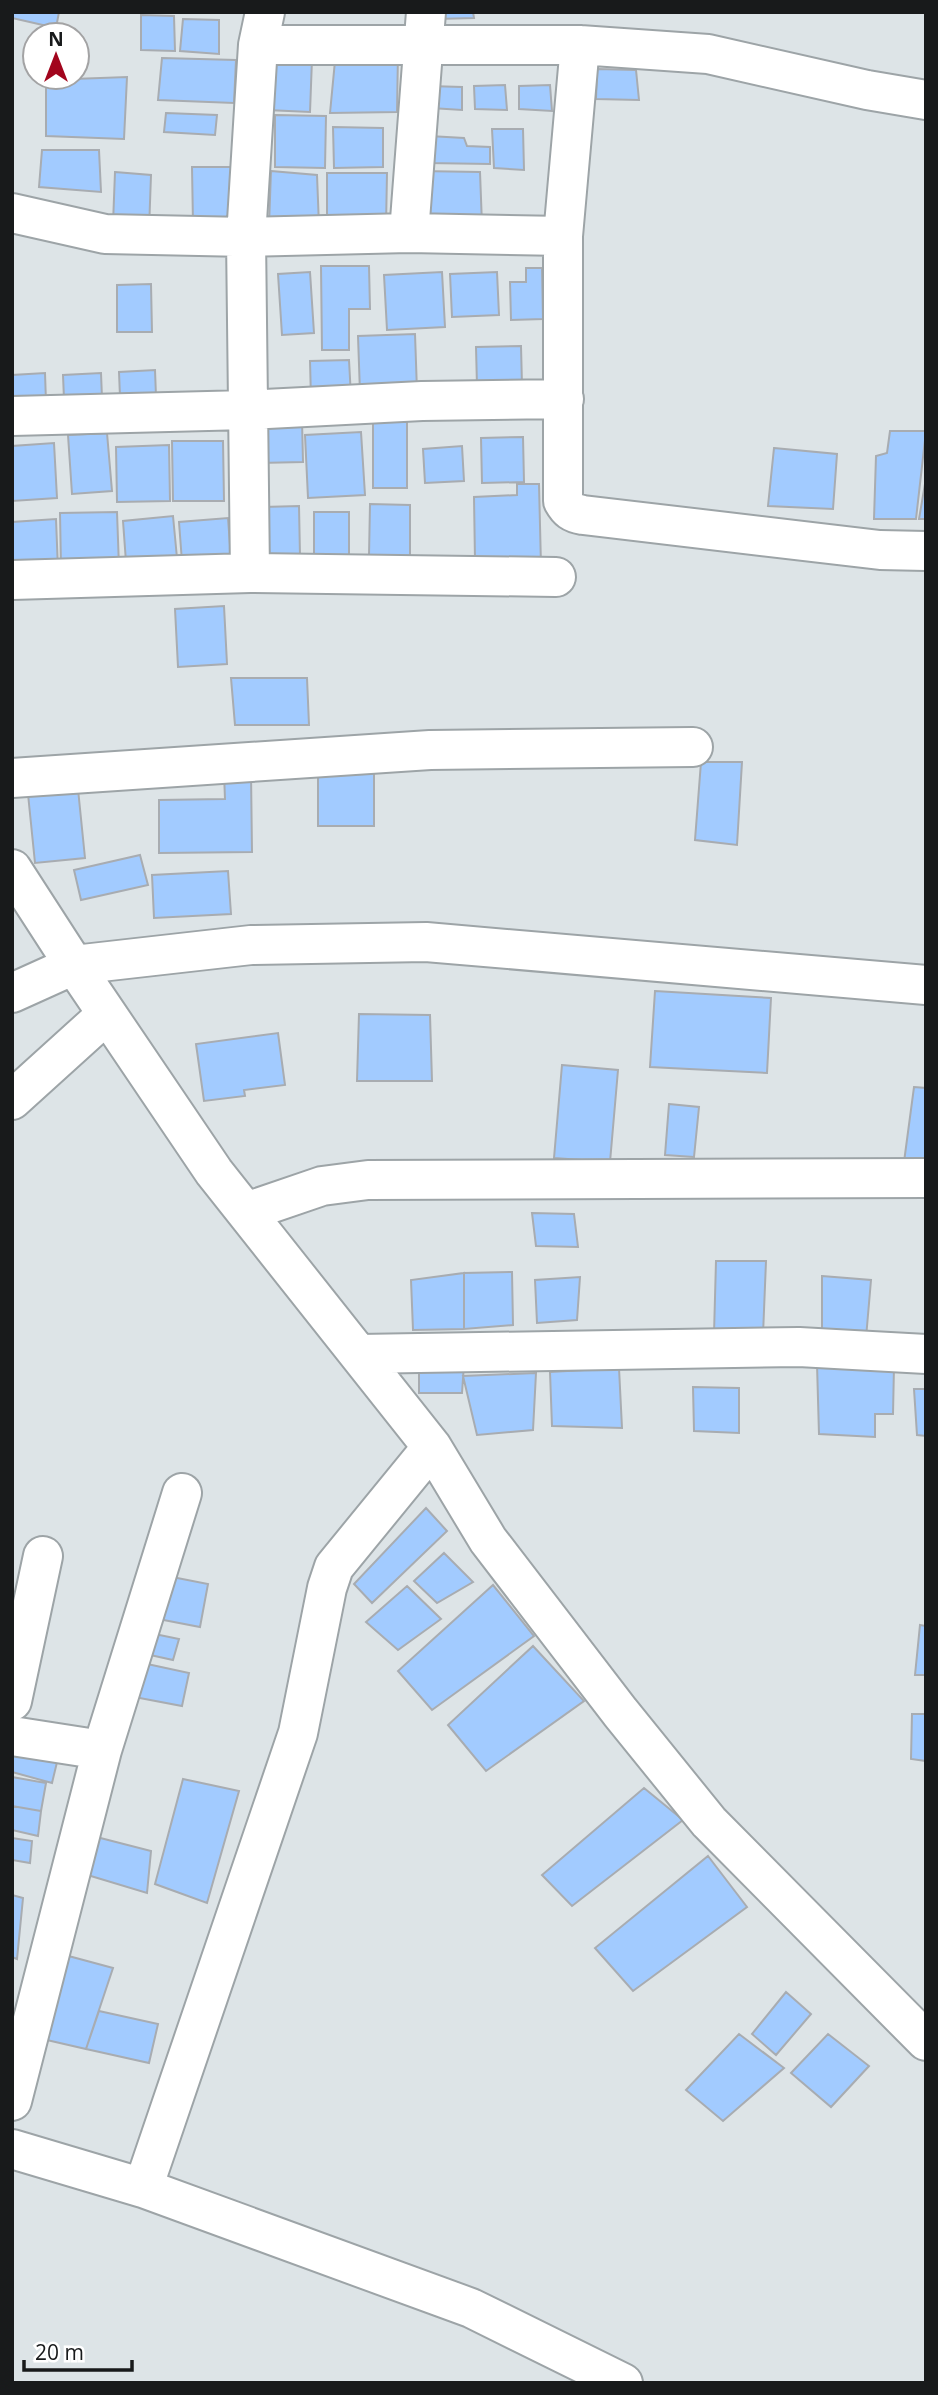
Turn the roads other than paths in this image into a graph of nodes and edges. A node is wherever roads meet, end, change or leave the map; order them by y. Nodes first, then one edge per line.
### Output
1 (425, 28) edge
2 (262, 29) edge
3 (580, 45) junction
4 (926, 100) edge
5 (12, 213) edge
6 (410, 233) junction
7 (563, 236) junction
8 (246, 237) junction
9 (564, 399) junction
10 (247, 410) junction
11 (12, 416) edge
12 (926, 551) edge
13 (250, 573) junction
14 (556, 578) dead end
15 (12, 580) edge
16 (693, 747) dead end
17 (12, 778) edge
18 (12, 869) edge
19 (74, 965) junction
20 (926, 985) edge
21 (12, 993) edge
22 (107, 1014) junction
23 (12, 1100) edge
24 (926, 1178) edge
25 (246, 1212) junction
26 (359, 1354) junction
27 (926, 1354) edge
28 (432, 1447) junction
29 (181, 1493) dead end
30 (43, 1556) dead end
31 (12, 1701) edge
32 (12, 1736) edge
33 (102, 1750) junction
34 (926, 2041) edge
35 (12, 2101) edge
36 (12, 2149) edge
37 (143, 2188) junction
38 (623, 2383) edge

1 - 2 street
1 - 3 street
1 - 6 street
2 - 8 street
3 - 4 street
3 - 7 street
5 - 8 street
6 - 7 street
6 - 8 street
7 - 9 street
8 - 10 street
9 - 10 street
9 - 12 street
10 - 11 street
10 - 13 street
13 - 14 street
13 - 15 street
16 - 17 street
18 - 19 street
19 - 20 street
19 - 21 street
19 - 22 street
22 - 23 street
22 - 25 street
24 - 25 street
25 - 26 street
26 - 27 street
26 - 28 street
28 - 34 street
28 - 37 street
29 - 33 street
30 - 31 street
32 - 33 street
33 - 35 street
36 - 37 street
37 - 38 street

